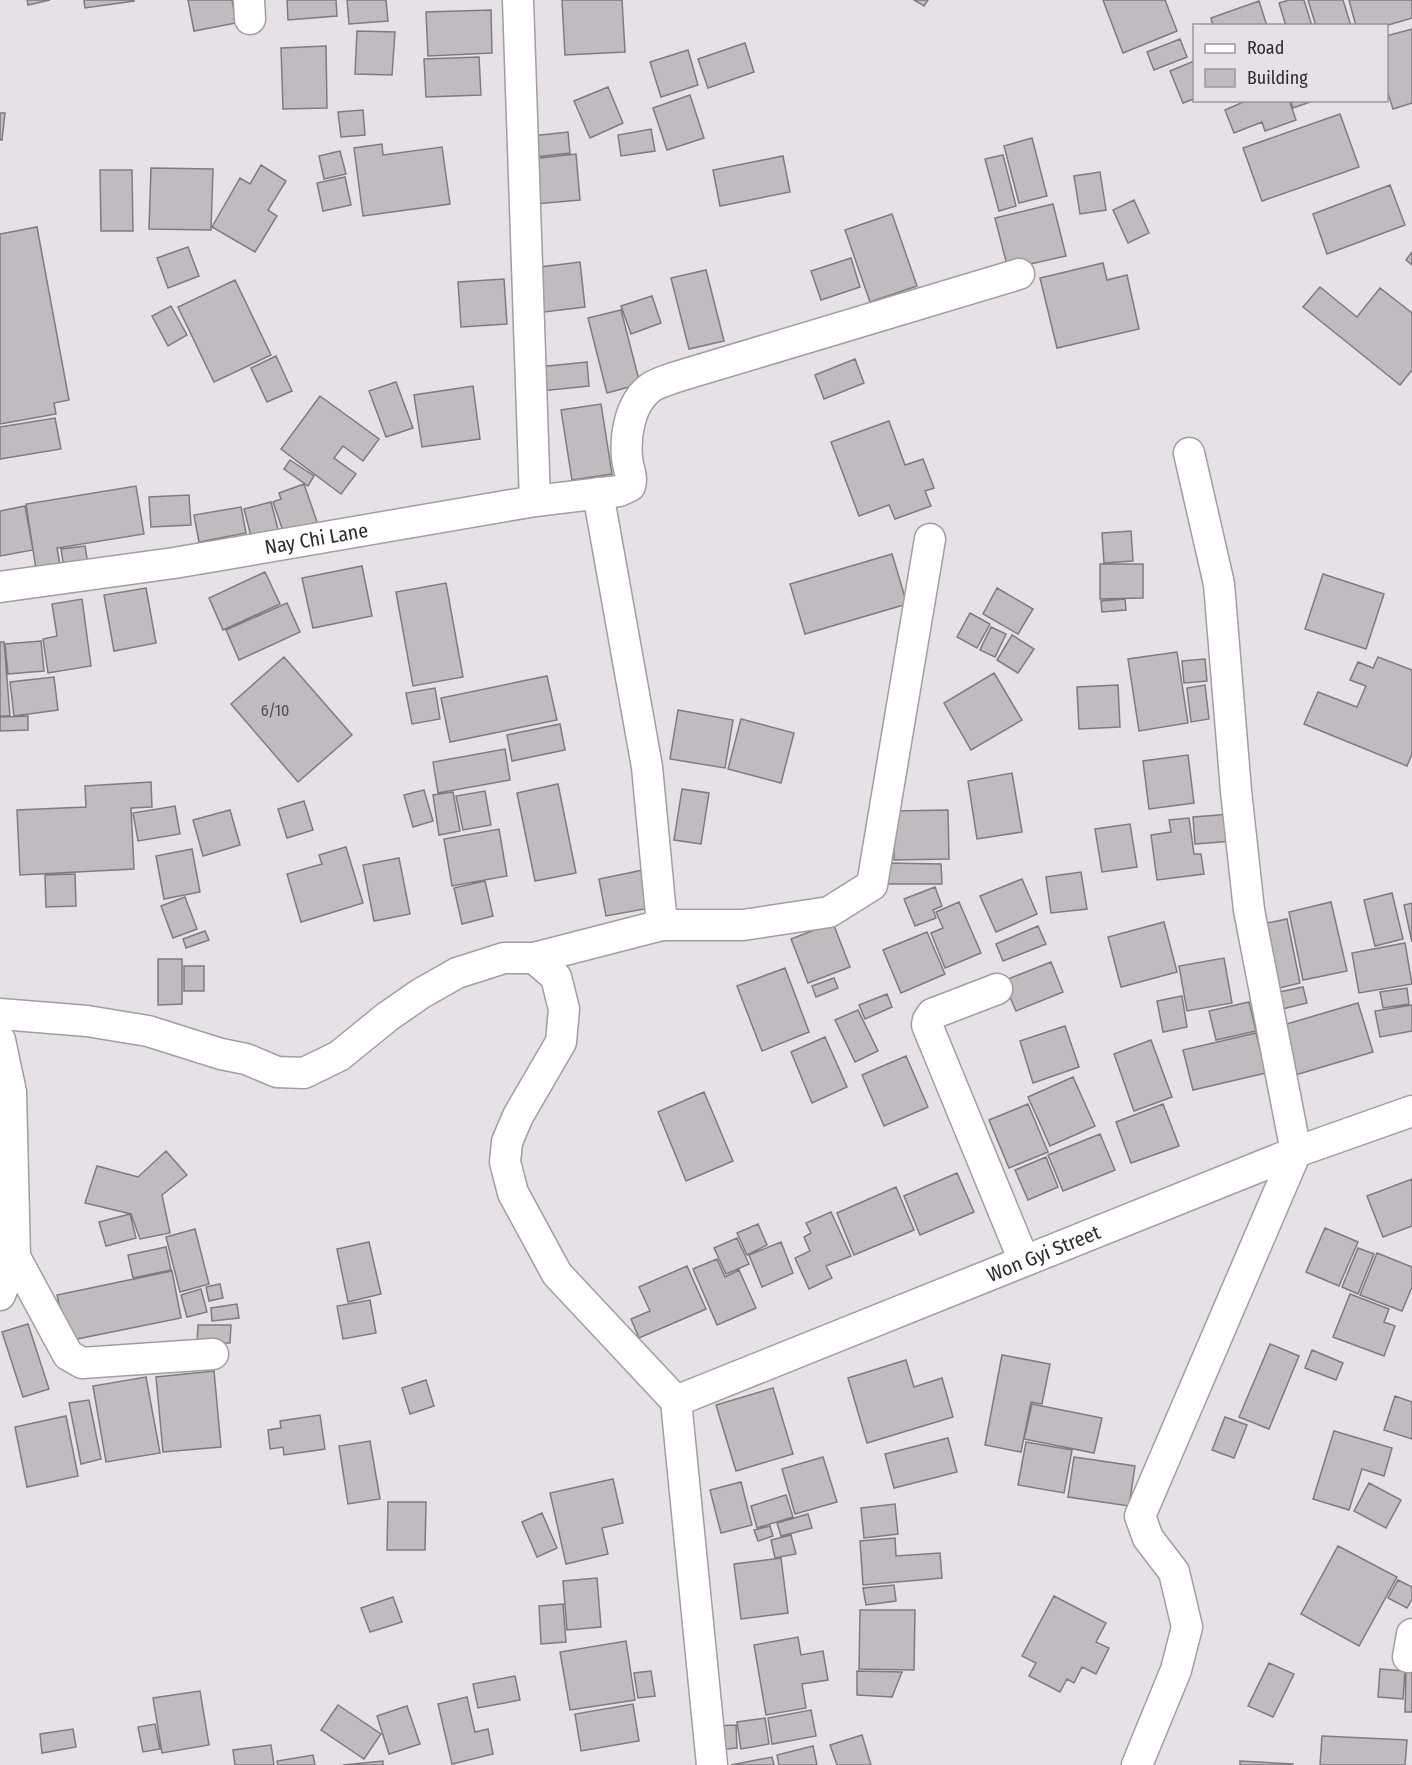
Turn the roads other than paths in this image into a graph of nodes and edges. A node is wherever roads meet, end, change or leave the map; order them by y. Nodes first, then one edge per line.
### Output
1 (519, 0) edge
2 (1019, 274) dead end
3 (1189, 453) dead end
4 (598, 494) junction
5 (535, 501) junction
6 (930, 538) dead end
7 (0, 587) edge
8 (662, 925) junction
9 (534, 958) junction
10 (997, 989) dead end
11 (0, 1014) edge
12 (0, 1040) edge
13 (1412, 1111) edge
14 (1296, 1152) junction
15 (15, 1257) junction
16 (1024, 1261) junction
17 (0, 1295) edge
18 (213, 1354) dead end
19 (676, 1401) junction
20 (712, 1765) edge
21 (1137, 1765) edge

1 - 5 street
2 - 4 street, Nay Chi Lane
3 - 14 street
4 - 5 street, Nay Chi Lane
4 - 8 street
5 - 7 street, Nay Chi Lane
6 - 8 street
8 - 9 street
9 - 11 street
9 - 19 street
10 - 16 street
12 - 15 street
13 - 14 street, Won Gyi Street
14 - 16 street, Won Gyi Street
14 - 21 street
15 - 17 street
15 - 18 street
16 - 19 street, Won Gyi Street
19 - 20 street

